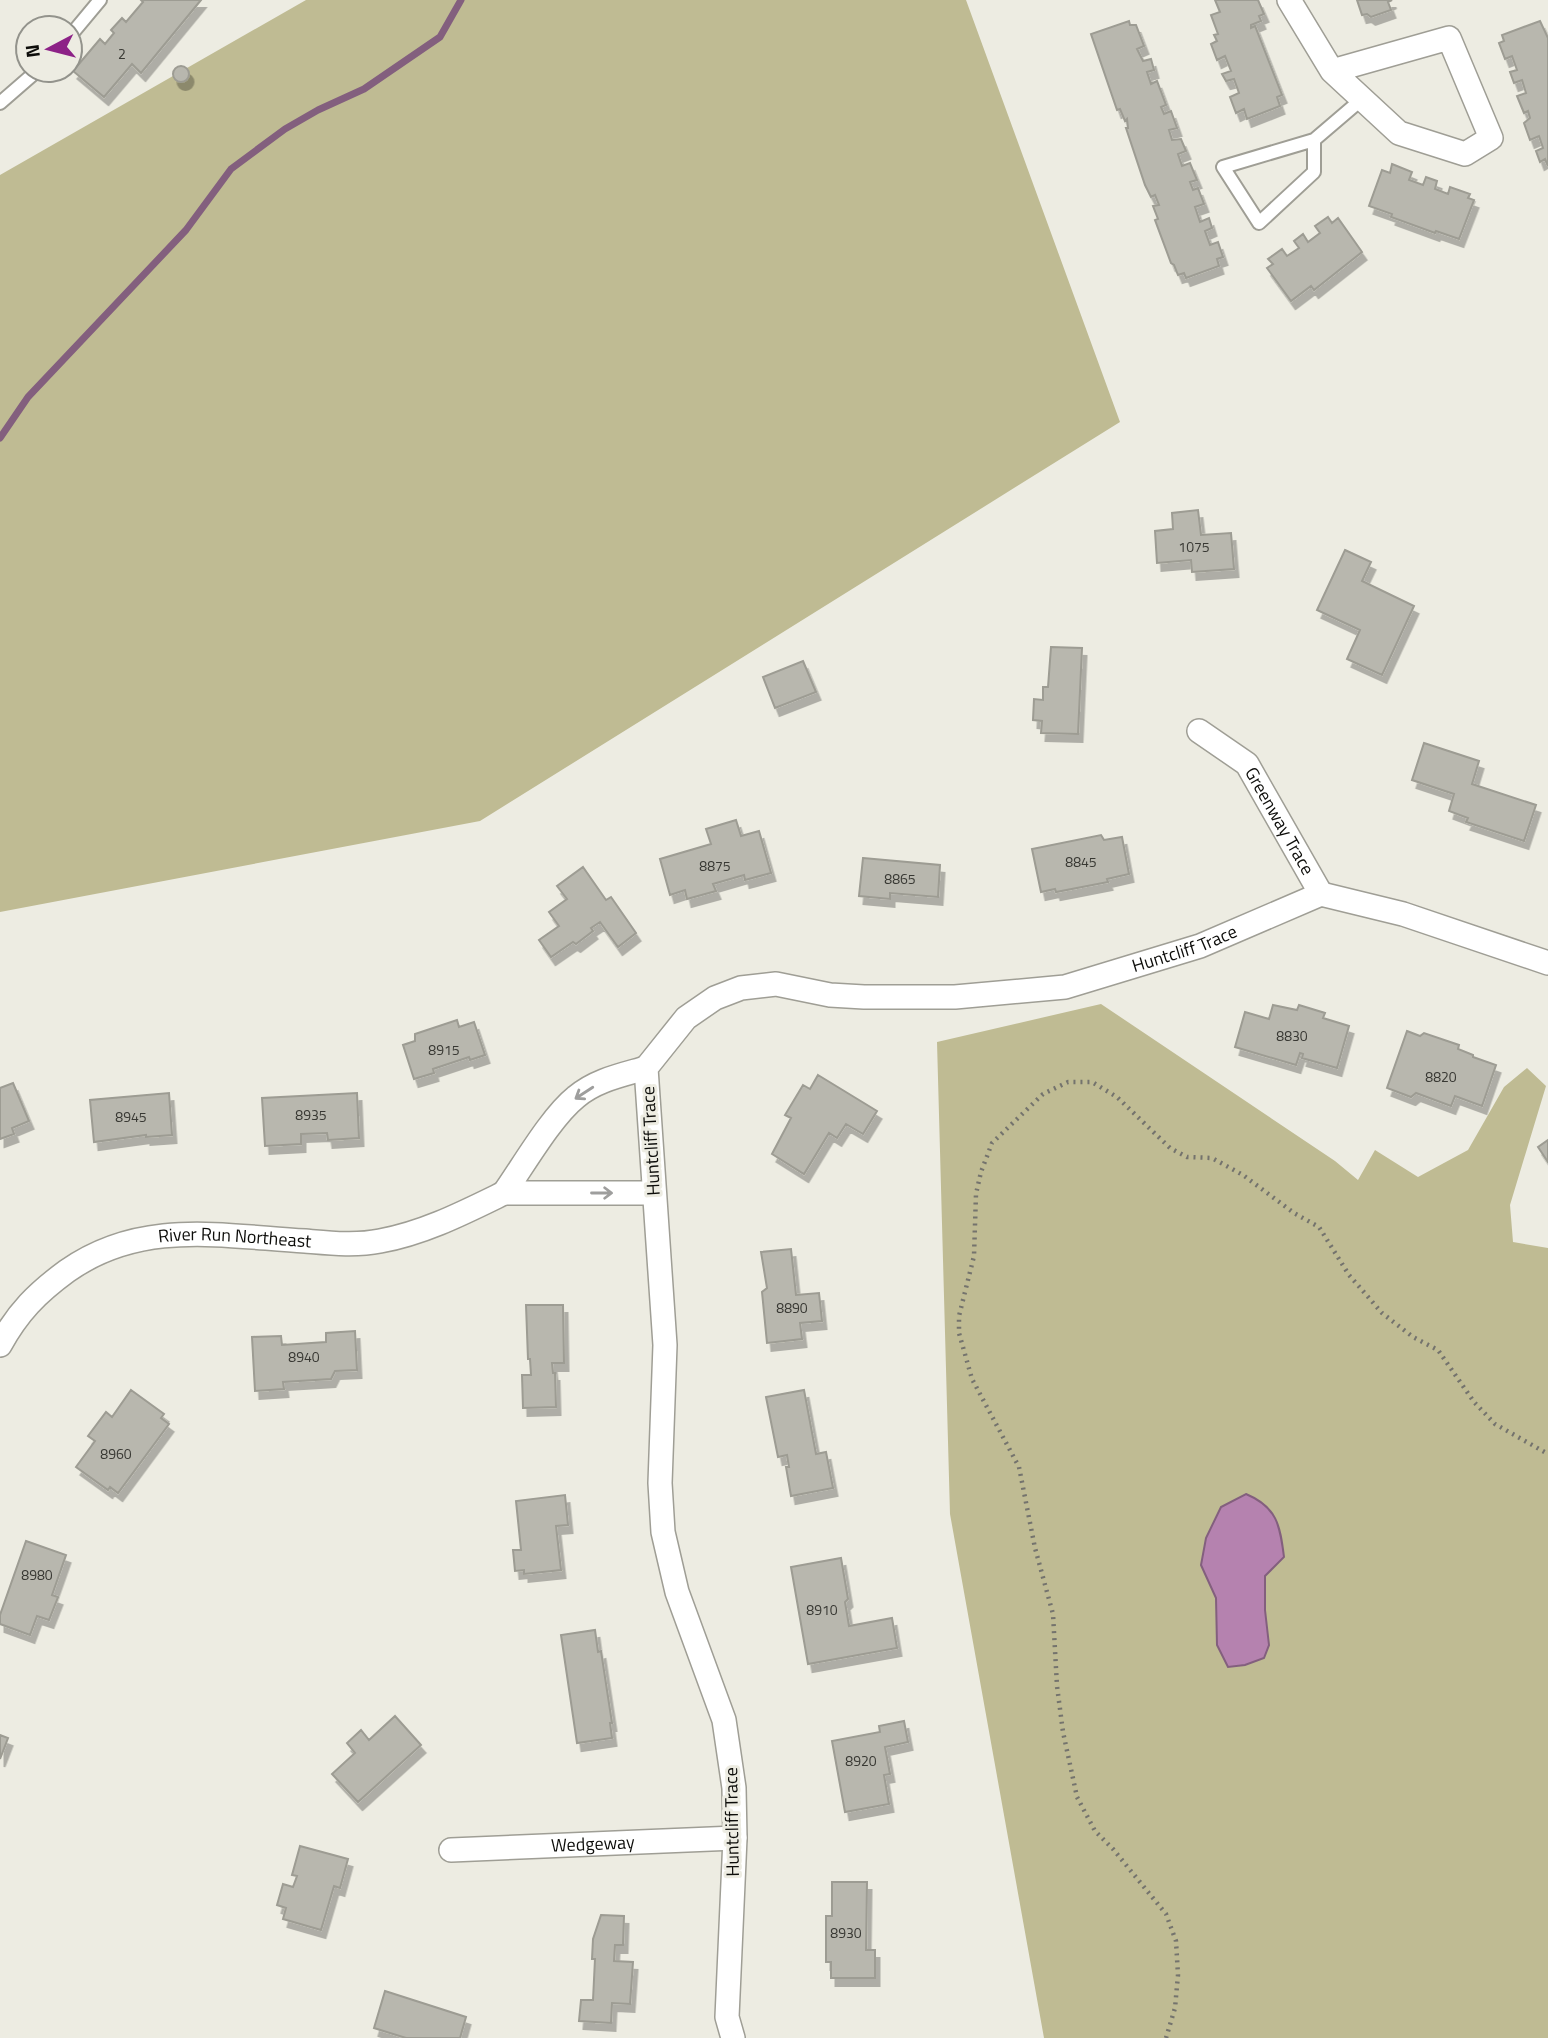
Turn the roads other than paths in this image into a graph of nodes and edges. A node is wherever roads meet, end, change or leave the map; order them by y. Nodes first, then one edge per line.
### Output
1 (100, 0) edge
2 (1289, 0) edge
3 (84, 19) edge
4 (1332, 71) junction
5 (22, 84) edge
6 (1362, 99) junction
7 (0, 103) edge
8 (1314, 139) junction
9 (1199, 731) dead end
10 (1321, 894) junction
11 (1548, 963) edge
12 (646, 1068) junction
13 (653, 1193) junction
14 (504, 1194) junction
15 (0, 1345) edge
16 (735, 1838) junction
17 (451, 1850) dead end
18 (733, 2038) edge

1 - 3 lane
2 - 4 street
4 - 6 street
4 - 6 street
5 - 7 lane
6 - 8 lane
8 - 8 lane
9 - 10 street, Greenway Trace
10 - 11 street
10 - 12 street, Huntcliff Trace
12 - 13 street, Huntcliff Trace
12 -> 14 street, River Run Northeast
14 -> 13 street, River Run Northeast
13 - 16 street, Huntcliff Trace
14 - 15 street, River Run Northeast
16 - 17 street, Wedgeway
16 - 18 street, Huntcliff Trace

